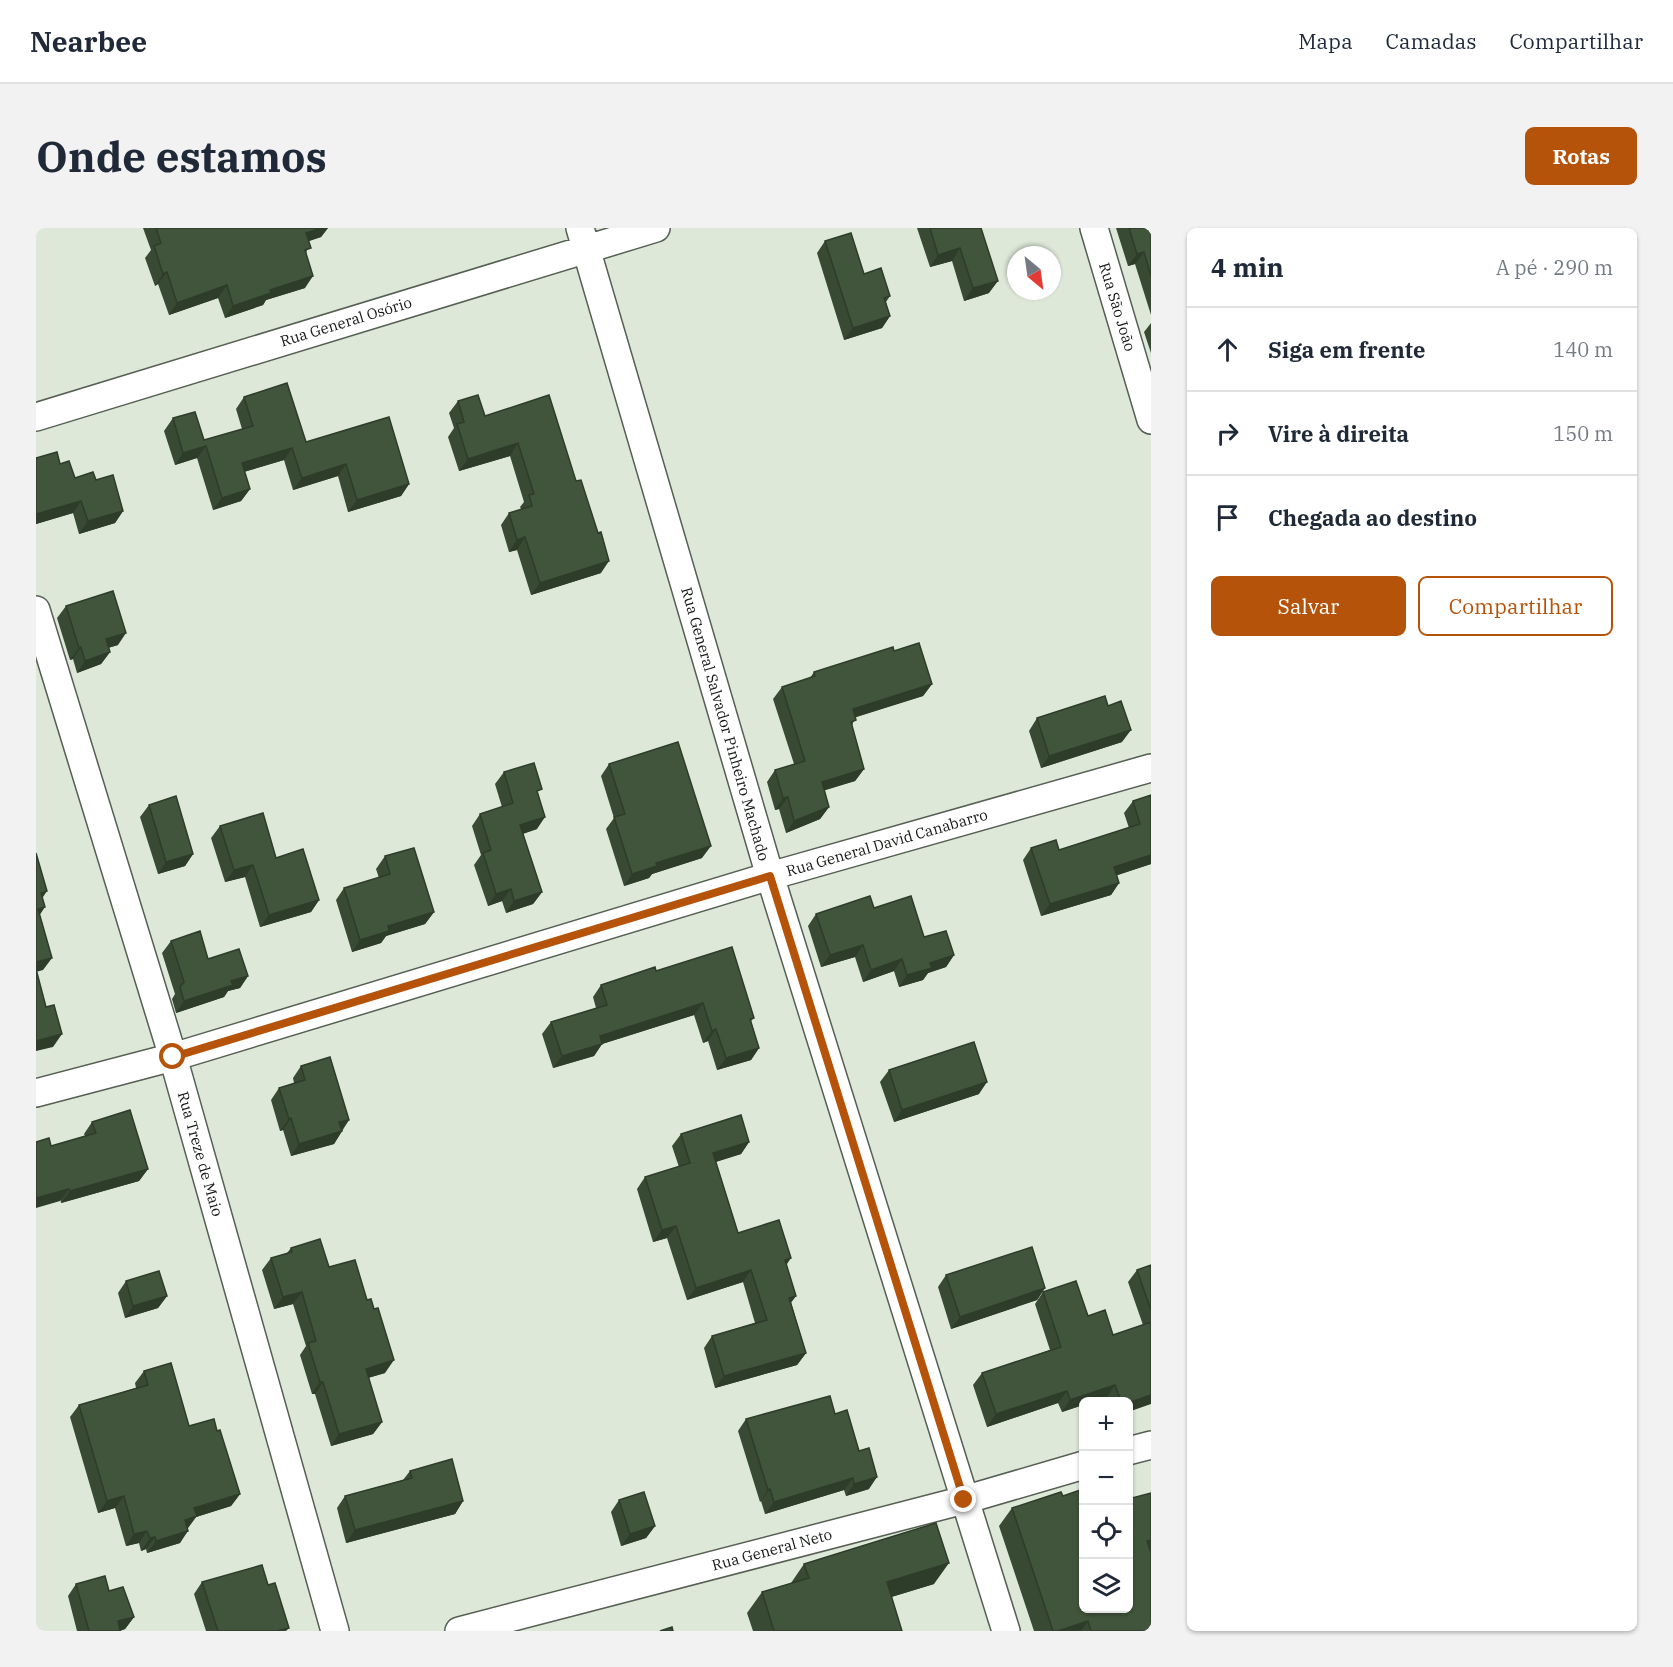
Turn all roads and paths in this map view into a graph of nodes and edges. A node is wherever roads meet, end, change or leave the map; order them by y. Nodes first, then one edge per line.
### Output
1 (656, 228) edge
2 (1094, 228) edge
3 (583, 238) edge
4 (36, 417) edge
5 (1151, 420) edge
6 (36, 610) edge
7 (1151, 768) edge
8 (770, 876) junction
9 (173, 1057) junction
10 (36, 1093) edge
11 (1151, 1445) edge
12 (1133, 1450) edge
13 (1079, 1466) edge
14 (964, 1500) junction
15 (334, 1631) edge
16 (459, 1631) edge
17 (1006, 1631) edge

1 - 3 street, Rua General Osório
2 - 5 street, Rua São João
3 - 4 street, Rua General Osório
3 - 8 street, Rua General Salvador Pinheiro Machado
6 - 9 street, Rua Treze de Maio
7 - 8 street, Rua General David Canabarro
8 - 9 street, Rua General David Canabarro
8 - 14 street, Rua General Salvador Pinheiro Machado
9 - 10 street, Rua General David Canabarro
9 - 15 street, Rua Treze de Maio
11 - 12 street
13 - 14 street, Rua General Neto
14 - 16 street, Rua General Neto
14 - 17 street, Rua General Salvador Pinheiro Machado

